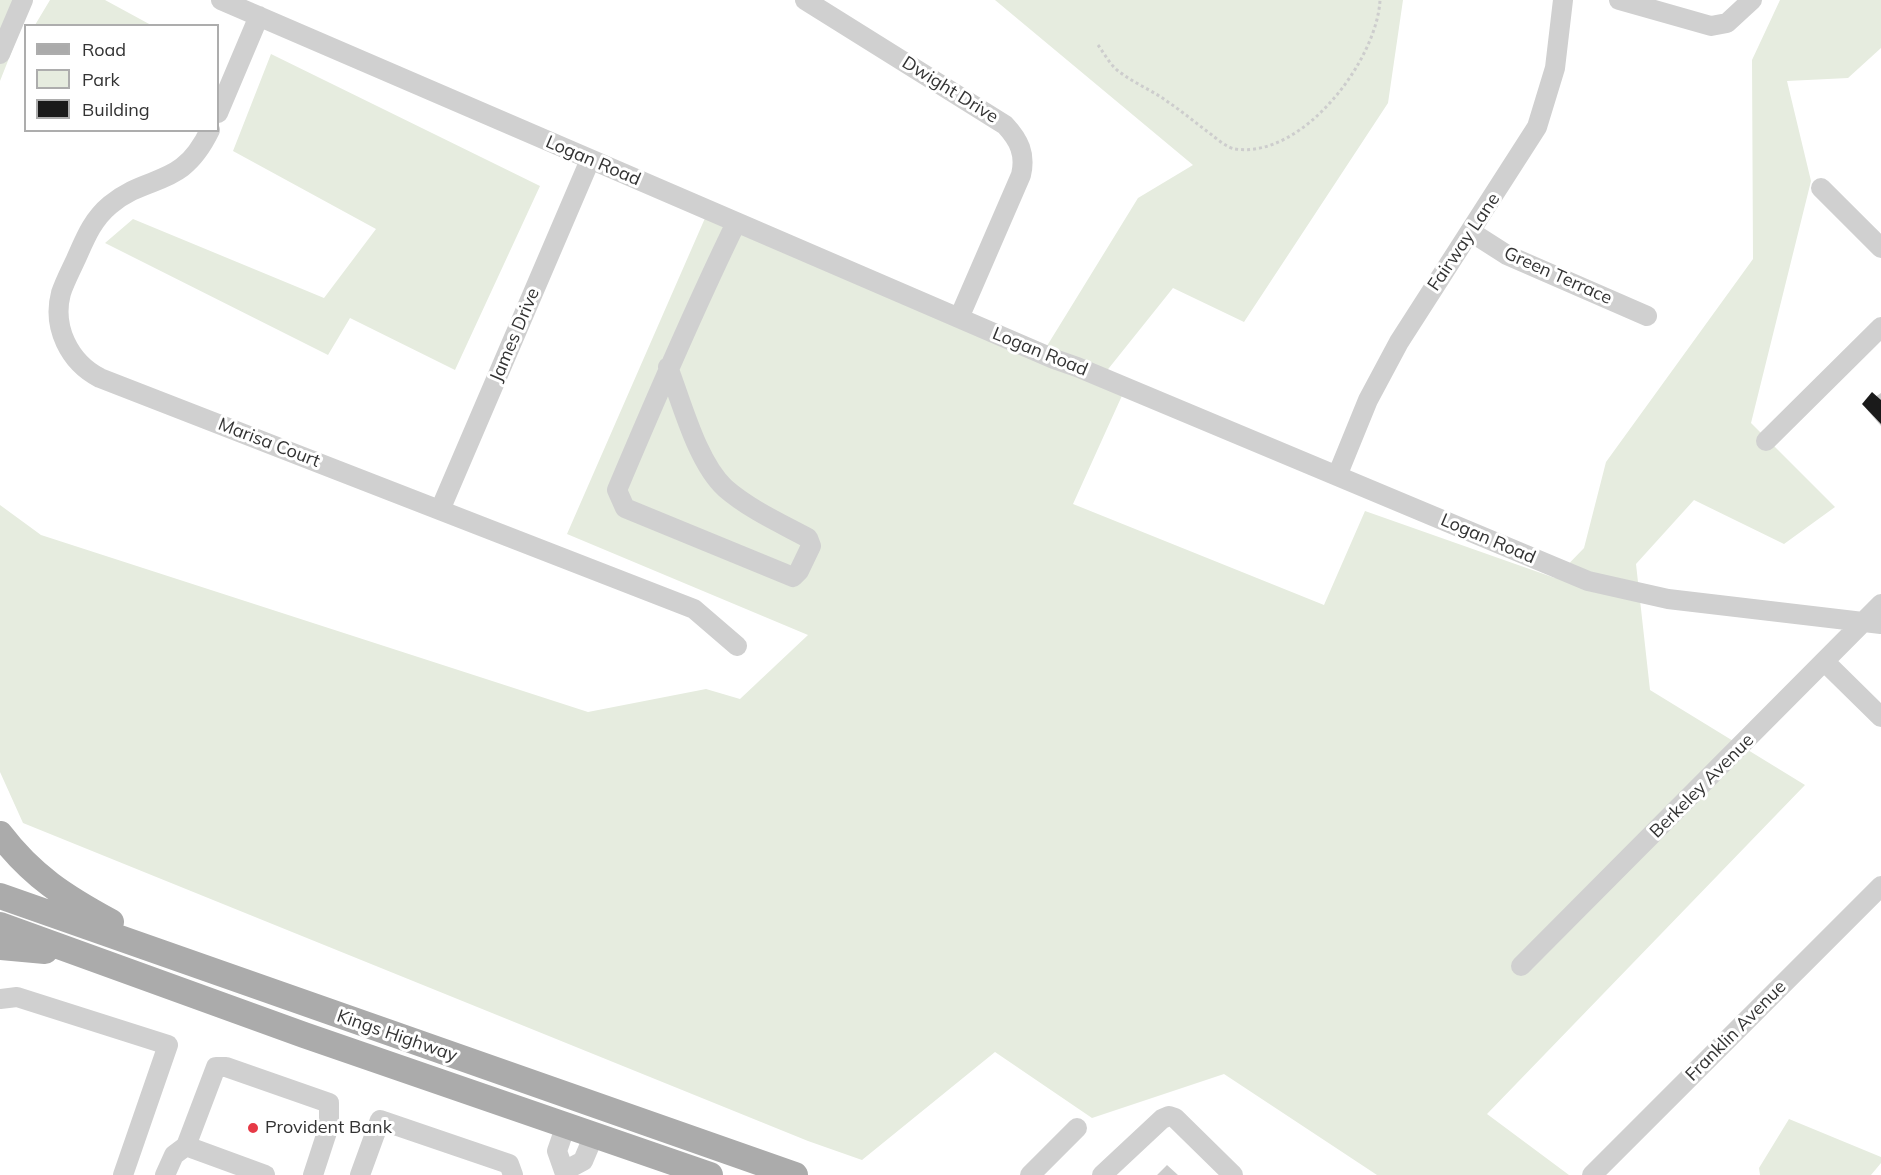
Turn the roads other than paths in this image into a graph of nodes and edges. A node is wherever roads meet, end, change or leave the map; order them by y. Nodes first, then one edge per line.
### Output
1 (23, 0) edge
2 (221, 0) edge
3 (806, 0) edge
4 (1563, 0) edge
5 (1619, 0) edge
6 (1752, 0) edge
7 (259, 16) junction
8 (0, 54) edge
9 (219, 111) edge
10 (209, 132) edge
11 (590, 160) junction
12 (1821, 188) dead end
13 (736, 223) junction
14 (1471, 232) junction
15 (1881, 248) edge
16 (1647, 316) dead end
17 (959, 318) junction
18 (1881, 327) edge
19 (668, 367) junction
20 (1766, 441) dead end
21 (1337, 476) junction
22 (440, 510) junction
23 (1881, 604) edge
24 (1872, 623) edge
25 (737, 646) dead end
26 (1825, 662) junction
27 (1881, 717) edge
28 (0, 834) edge
29 (1881, 886) edge
30 (0, 896) edge
31 (0, 925) edge
32 (0, 947) edge
33 (81, 954) junction
34 (182, 961) junction
35 (1521, 966) dead end
36 (0, 999) edge
37 (566, 1125) junction
38 (1077, 1128) dead end
39 (594, 1135) junction
40 (186, 1146) junction
41 (563, 1173) edge
42 (123, 1175) edge
43 (165, 1175) edge
44 (265, 1175) edge
45 (313, 1175) edge
46 (360, 1175) edge
47 (513, 1175) edge
48 (710, 1175) edge
49 (795, 1175) edge
50 (1030, 1175) edge
51 (1102, 1175) edge
52 (1233, 1175) edge
53 (1592, 1175) edge

1 - 8 street
2 - 7 street, Logan Road
3 - 17 street, Dwight Drive
4 - 14 street, Fairway Lane
5 - 6 street
7 - 9 street
7 - 11 street, Logan Road
10 - 22 street, Marisa Court
11 - 13 street, Logan Road
11 - 22 street, James Drive
12 - 15 street
13 - 17 street, Logan Road
13 - 19 street
14 - 16 street, Green Terrace
14 - 21 street, Fairway Lane
17 - 21 street, Logan Road
18 - 20 street
19 - 19 street
21 - 24 street, Logan Road
22 - 25 street, Marisa Court
23 - 24 street, Berkeley Avenue
24 - 26 street, Berkeley Avenue
26 - 27 street
26 - 35 street, Berkeley Avenue
28 - 34 main road
29 - 53 street, Franklin Avenue
30 - 34 main road, Kings Highway
31 - 33 main road, Kings Highway
32 - 33 main road
33 - 37 main road, Kings Highway
34 - 49 main road, Kings Highway
36 - 42 street
37 - 39 main road, Kings Highway
37 - 41 street
38 - 50 street
39 - 41 street
39 - 48 main road, Kings Highway
40 - 43 street
40 - 44 street
40 - 45 street
46 - 47 street
51 - 52 street

